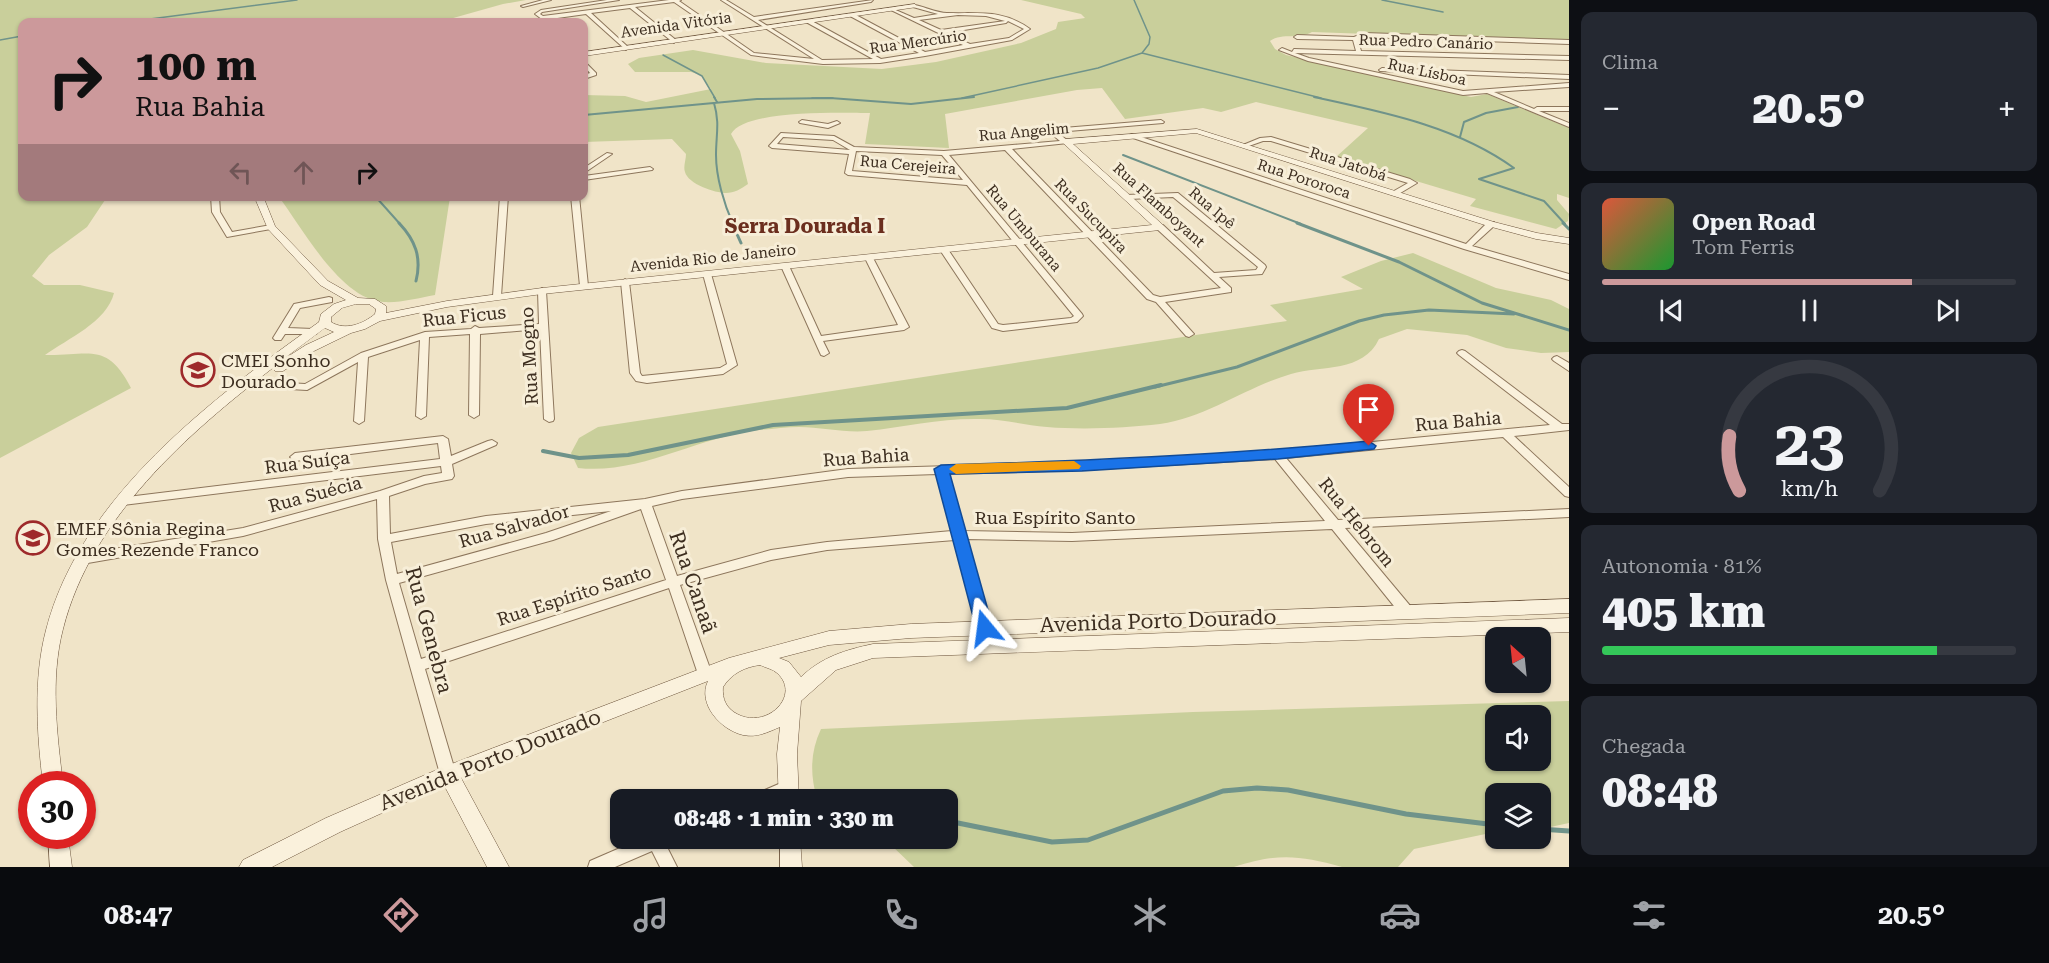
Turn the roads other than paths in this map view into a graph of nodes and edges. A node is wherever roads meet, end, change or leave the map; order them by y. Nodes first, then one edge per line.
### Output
1 (549, 0) edge
2 (578, 0) edge
3 (617, 0) edge
4 (677, 0) edge
5 (723, 0) edge
6 (871, 2) dead end
7 (524, 6) dead end
8 (631, 6) junction
9 (915, 6) joint
10 (555, 8) junction
11 (893, 9) junction
12 (587, 12) junction
13 (944, 14) junction
14 (852, 15) junction
15 (542, 18) edge
16 (555, 18) edge
17 (753, 19) junction
18 (914, 19) junction
19 (808, 21) junction
20 (1012, 21) junction
21 (767, 27) junction
22 (941, 32) junction
23 (722, 34) junction
24 (1297, 37) dead end
25 (1355, 39) junction
26 (674, 41) junction
27 (1569, 42) edge
28 (969, 46) junction
29 (626, 48) junction
30 (1282, 50) joint
31 (1359, 52) junction
32 (588, 53) edge
33 (925, 54) junction
34 (1467, 55) junction
35 (1569, 58) edge
36 (880, 61) junction
37 (823, 62) junction
38 (588, 67) edge
39 (1351, 69) junction
40 (1491, 74) junction
41 (588, 76) edge
42 (1569, 77) edge
43 (1569, 85) edge
44 (1487, 92) junction
45 (1530, 109) junction
46 (1569, 109) edge
47 (802, 122) dead end
48 (1161, 122) dead end
49 (837, 123) dead end
50 (1569, 125) edge
51 (828, 126) junction
52 (1197, 131) joint
53 (1132, 136) junction
54 (823, 137) junction
55 (1066, 142) junction
56 (1246, 145) junction
57 (1006, 147) junction
58 (852, 151) junction
59 (944, 153) junction
60 (609, 154) dead end
61 (588, 168) edge
62 (650, 169) dead end
63 (588, 177) edge
64 (968, 183) junction
65 (1396, 194) junction
66 (1129, 197) junction
67 (215, 201) edge
68 (260, 201) edge
69 (504, 201) edge
70 (576, 201) edge
71 (1491, 224) junction
72 (271, 227) junction
73 (1160, 227) junction
74 (1092, 235) junction
75 (1569, 241) edge
76 (1018, 242) junction
77 (1467, 247) junction
78 (944, 250) junction
79 (869, 258) junction
80 (785, 266) junction
81 (707, 274) junction
82 (1214, 276) junction
83 (1569, 277) edge
84 (625, 282) junction
85 (324, 283) junction
86 (584, 286) junction
87 (542, 291) junction
88 (496, 297) junction
89 (1159, 300) junction
90 (356, 301) junction
91 (447, 304) junction
92 (331, 305) junction
93 (380, 306) junction
94 (377, 318) junction
95 (325, 323) junction
96 (544, 326) junction
97 (350, 329) junction
98 (475, 329) junction
99 (313, 332) junction
100 (1189, 334) dead end
101 (425, 335) junction
102 (817, 339) junction
103 (1462, 353) dead end
104 (824, 354) dead end
105 (363, 356) junction
106 (1557, 359) dead end
107 (1569, 368) edge
108 (255, 384) junction
109 (474, 415) dead end
110 (421, 416) dead end
111 (549, 419) dead end
112 (359, 421) dead end
113 (1564, 427) edge
114 (1505, 433) junction
115 (184, 439) junction
116 (492, 443) dead end
117 (1278, 454) junction
118 (295, 457) dead end
119 (447, 462) junction
120 (941, 469) junction
121 (1569, 493) edge
122 (383, 495) junction
123 (123, 501) junction
124 (645, 503) junction
125 (1569, 513) edge
126 (1336, 526) junction
127 (958, 535) junction
128 (384, 539) junction
129 (82, 559) junction
130 (392, 580) junction
131 (673, 582) junction
132 (1569, 606) edge
133 (1407, 612) junction
134 (1569, 625) edge
135 (985, 628) junction
136 (742, 661) junction
137 (416, 666) junction
138 (705, 674) junction
139 (794, 700) junction
140 (52, 771) edge
141 (448, 774) junction
142 (788, 789) edge
143 (59, 849) edge
144 (639, 849) edge
145 (663, 849) edge
146 (790, 849) edge
147 (260, 864) edge
148 (61, 867) edge
149 (498, 867) edge
150 (597, 867) edge
151 (669, 867) edge
152 (791, 867) edge

1 - 7 street
2 - 10 street
3 - 10 street
4 - 8 street
4 - 23 street
5 - 17 street
6 - 17 street
8 - 12 street
8 - 26 street
9 - 11 street, Avenida Vitória
9 - 13 street
10 - 15 street
11 - 14 street, Avenida Vitória
11 - 18 street
12 - 16 street
12 - 29 street
13 - 18 street
13 - 20 street
14 - 19 street, Avenida Vitória
14 - 33 street
17 - 21 street
18 - 22 street
19 - 21 street, Avenida Vitória
19 - 36 street
20 - 22 street
20 - 28 street, Rua Mercúrio
21 - 23 street, Avenida Vitória
21 - 37 street
22 - 28 street
23 - 26 street, Avenida Vitória
23 - 37 street, Rua Mercúrio
24 - 25 street
25 - 27 street
25 - 31 street
26 - 29 street, Avenida Vitória
28 - 33 street, Rua Mercúrio
29 - 32 street, Avenida Vitória
30 - 31 street, Rua Pedro Canário
30 - 39 street, Rua Lísboa
31 - 34 street, Rua Pedro Canário
33 - 36 street, Rua Mercúrio
34 - 35 street, Rua Pedro Canário
34 - 40 street
36 - 37 street, Rua Mercúrio
38 - 41 street
39 - 40 street
39 - 44 street, Rua Lísboa
40 - 42 street
43 - 44 street, Rua Lísboa
44 - 45 street
45 - 46 street
45 - 50 street
47 - 51 street
48 - 55 street
49 - 51 street
51 - 54 street
52 - 53 street, Rua Angelim
52 - 56 street, Rua Jatobá
53 - 55 street, Rua Angelim
53 - 77 street, Rua Pororoca
54 - 58 street
54 - 58 street, Rua Angelim
55 - 57 street, Rua Angelim
55 - 66 street, Rua Flamboyant
56 - 65 street, Rua Jatobá
56 - 65 street
57 - 59 street, Rua Angelim
57 - 74 street, Rua Sucupira
58 - 59 street, Rua Angelim
58 - 64 street, Rua Cerejeira
59 - 64 street, Rua Umburana
60 - 61 street
62 - 63 street
64 - 76 street, Rua Umburana
65 - 71 street, Rua Jatobá
66 - 73 street, Rua Flamboyant
66 - 82 street, Rua Ipê
67 - 72 street
68 - 72 street
69 - 88 street
70 - 86 street
71 - 75 street, Rua Jatobá
71 - 77 street
72 - 85 street
73 - 74 street, Avenida Rio de Janeiro
73 - 82 street, Rua Flamboyant
74 - 76 street, Avenida Rio de Janeiro
74 - 89 street, Rua Sucupira
76 - 78 street, Avenida Rio de Janeiro
76 - 78 street, Rua Umburana
77 - 83 street, Rua Pororoca
78 - 79 street, Avenida Rio de Janeiro
79 - 80 street, Avenida Rio de Janeiro
79 - 102 street
80 - 81 street, Avenida Rio de Janeiro
80 - 102 street
81 - 84 street, Avenida Rio de Janeiro
81 - 84 street
82 - 89 street, Rua Flamboyant
84 - 86 street, Avenida Rio de Janeiro
85 - 90 street
85 - 92 street
86 - 87 street, Avenida Rio de Janeiro
87 - 88 street, Avenida Rio de Janeiro
87 - 96 street, Rua Mogno
88 - 91 street, Avenida Rio de Janeiro
89 - 100 street, Rua Sucupira
90 - 92 street
90 - 93 street, Avenida Rio de Janeiro
91 - 93 street, Avenida Rio de Janeiro
91 - 94 street, Avenida Rio de Janeiro
92 - 95 street
92 - 99 street
93 - 94 street
94 - 97 street, Avenida Rio de Janeiro
95 - 97 street
95 - 99 street
96 - 98 street, Rua Ficus
96 - 111 street, Rua Mogno
97 - 108 street, Avenida Rio de Janeiro
98 - 101 street, Rua Ficus
98 - 109 street
99 - 115 street
101 - 105 street, Rua Ficus
101 - 110 street
102 - 104 street
103 - 113 street
105 - 108 street, Rua Ficus
105 - 112 street
106 - 107 street
108 - 115 street, Avenida Rio de Janeiro
113 - 114 street, Rua Bahia
114 - 117 street, Rua Bahia
114 - 121 street
115 - 123 street
116 - 119 street, Rua Suíça
117 - 120 street, Rua Bahia
117 - 126 street, Rua Hebrom
118 - 119 street
119 - 122 street, Rua Suécia
119 - 123 street, Rua Suíça
120 - 124 street, Rua Bahia
120 - 127 street
122 - 128 street, Rua Genebra
122 - 129 street, Rua Suécia
123 - 129 street
124 - 128 street, Rua Bahia
124 - 130 street, Rua Salvador
124 - 131 street, Rua Canaã
125 - 126 street, Rua Espírito Santo
126 - 127 street, Rua Espírito Santo
126 - 133 street, Rua Hebrom
127 - 131 street, Rua Espírito Santo
127 - 135 street
128 - 130 street, Rua Genebra
129 - 140 street
130 - 137 street, Rua Genebra
131 - 137 street, Rua Espírito Santo
131 - 138 street, Rua Canaã
132 - 133 street, Avenida Porto Dourado
133 - 135 street, Avenida Porto Dourado
134 - 139 street, Avenida Porto Dourado
135 - 136 street, Avenida Porto Dourado
136 - 138 street, Avenida Porto Dourado
136 - 139 street
136 - 139 street
137 - 141 street, Rua Genebra
138 - 141 street, Avenida Porto Dourado
139 - 142 street
141 - 147 street, Avenida Porto Dourado
141 - 149 street
143 - 148 street
144 - 150 street
145 - 151 street
146 - 152 street

